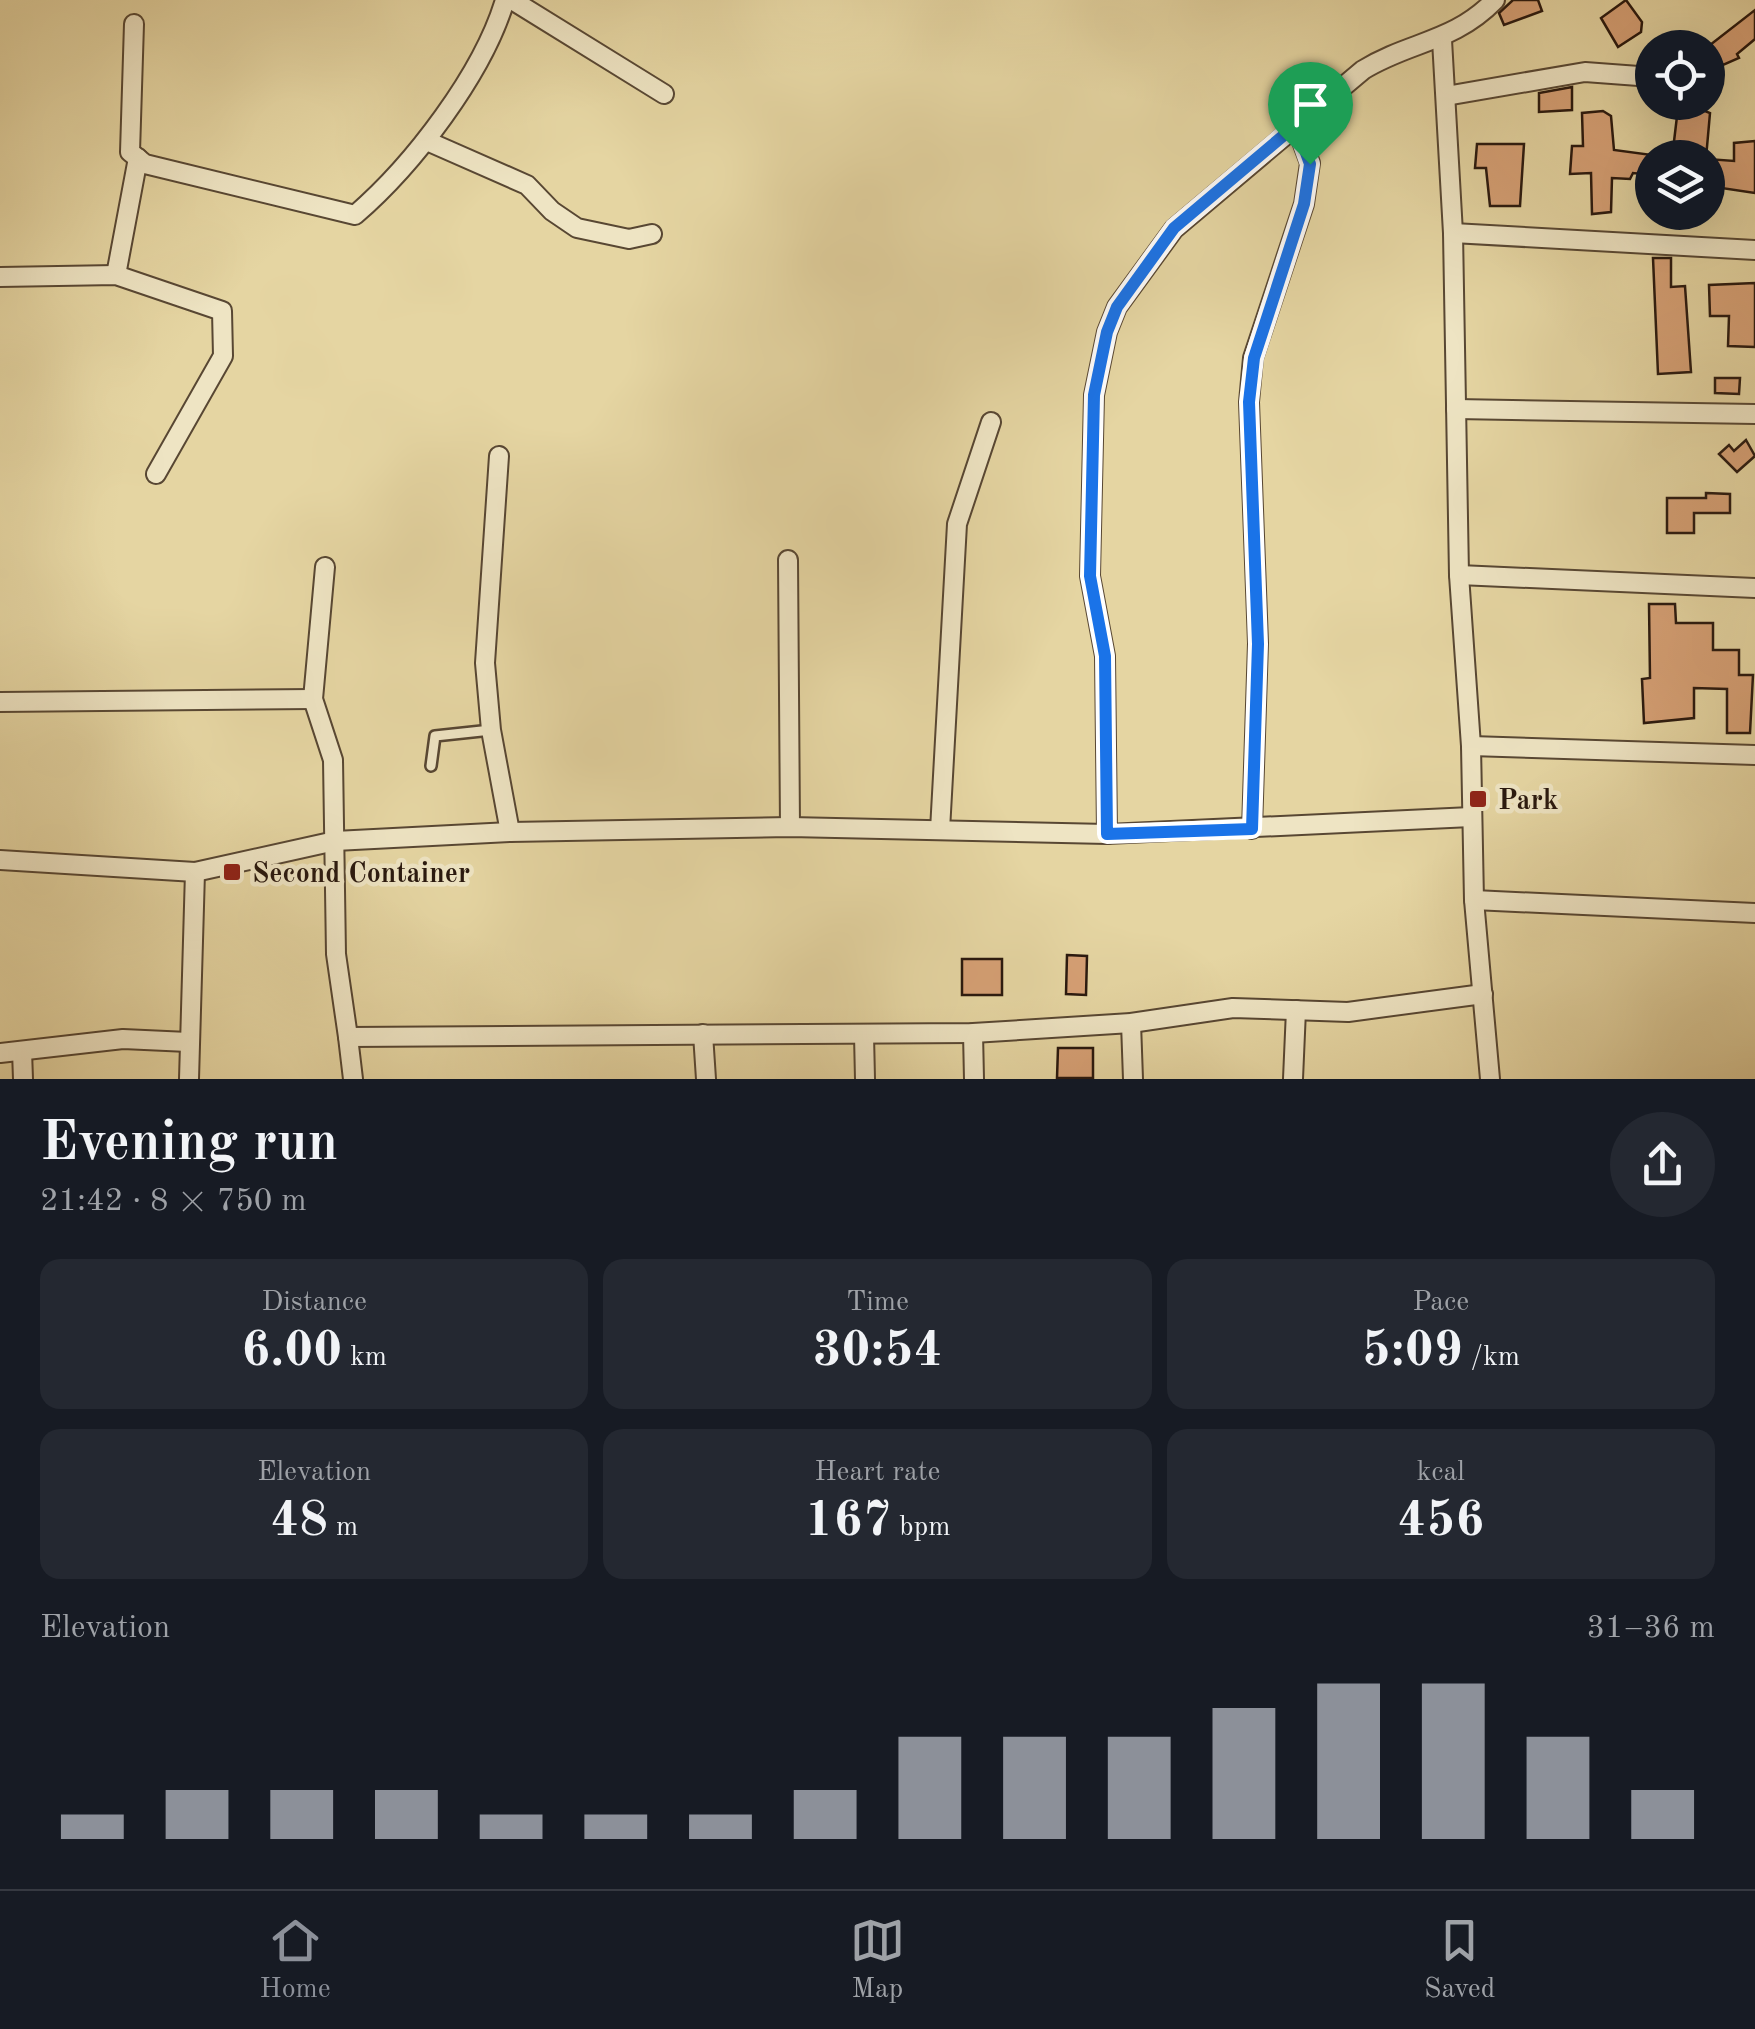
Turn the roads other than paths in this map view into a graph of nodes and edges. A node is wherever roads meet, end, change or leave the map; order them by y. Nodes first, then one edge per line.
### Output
1 (508, 0) edge
2 (1495, 0) edge
3 (134, 24) dead end
4 (1442, 40) junction
5 (1635, 76) edge
6 (664, 94) dead end
7 (1446, 96) junction
8 (1296, 125) junction
9 (428, 141) junction
10 (138, 158) junction
11 (1453, 233) junction
12 (652, 234) dead end
13 (1755, 250) edge
14 (116, 275) junction
15 (0, 277) edge
16 (1456, 409) junction
17 (1755, 414) edge
18 (990, 422) dead end
19 (499, 456) dead end
20 (156, 474) dead end
21 (788, 560) dead end
22 (324, 567) dead end
23 (1460, 575) junction
24 (1755, 588) edge
25 (313, 699) junction
26 (0, 702) edge
27 (492, 730) junction
28 (1470, 746) junction
29 (1755, 755) edge
30 (431, 766) dead end
31 (1471, 817) junction
32 (790, 827) junction
33 (1252, 829) junction
34 (940, 830) junction
35 (510, 832) junction
36 (1107, 834) junction
37 (335, 840) junction
38 (0, 860) edge
39 (195, 872) junction
40 (1474, 900) junction
41 (1755, 913) edge
42 (1484, 994) junction
43 (1296, 1010) junction
44 (1131, 1023) junction
45 (973, 1033) junction
46 (703, 1034) junction
47 (864, 1036) junction
48 (348, 1037) junction
49 (188, 1042) junction
50 (22, 1052) junction
51 (0, 1053) edge
52 (23, 1079) edge
53 (188, 1079) edge
54 (353, 1079) edge
55 (706, 1079) edge
56 (865, 1079) edge
57 (974, 1079) edge
58 (1132, 1079) edge
59 (1293, 1079) edge
60 (1490, 1079) edge

1 - 6 street
1 - 9 street
2 - 4 street
3 - 10 street
4 - 7 street
4 - 8 street
5 - 7 street
7 - 11 street
8 - 33 street
8 - 36 street
9 - 10 street
9 - 12 street
10 - 14 street
11 - 13 street
11 - 16 street
14 - 15 street
14 - 20 street
16 - 17 street
16 - 23 street
18 - 34 street
19 - 27 street
21 - 32 street
22 - 25 street
23 - 24 street
23 - 28 street
25 - 26 street
25 - 37 street
27 - 30 lane
27 - 35 street
28 - 29 street
28 - 31 street
31 - 33 street
31 - 40 street
32 - 34 street
32 - 35 street
33 - 36 street
34 - 36 street
35 - 37 street
37 - 39 street
37 - 48 street
38 - 39 street
39 - 49 street
40 - 41 street
40 - 42 street
42 - 43 street
42 - 60 street
43 - 44 street
43 - 59 street
44 - 45 street
44 - 58 street
45 - 47 street
45 - 57 street
46 - 47 street
46 - 48 street
46 - 55 street
47 - 56 street
48 - 54 street
49 - 50 street
49 - 53 street
50 - 51 street
50 - 52 street

